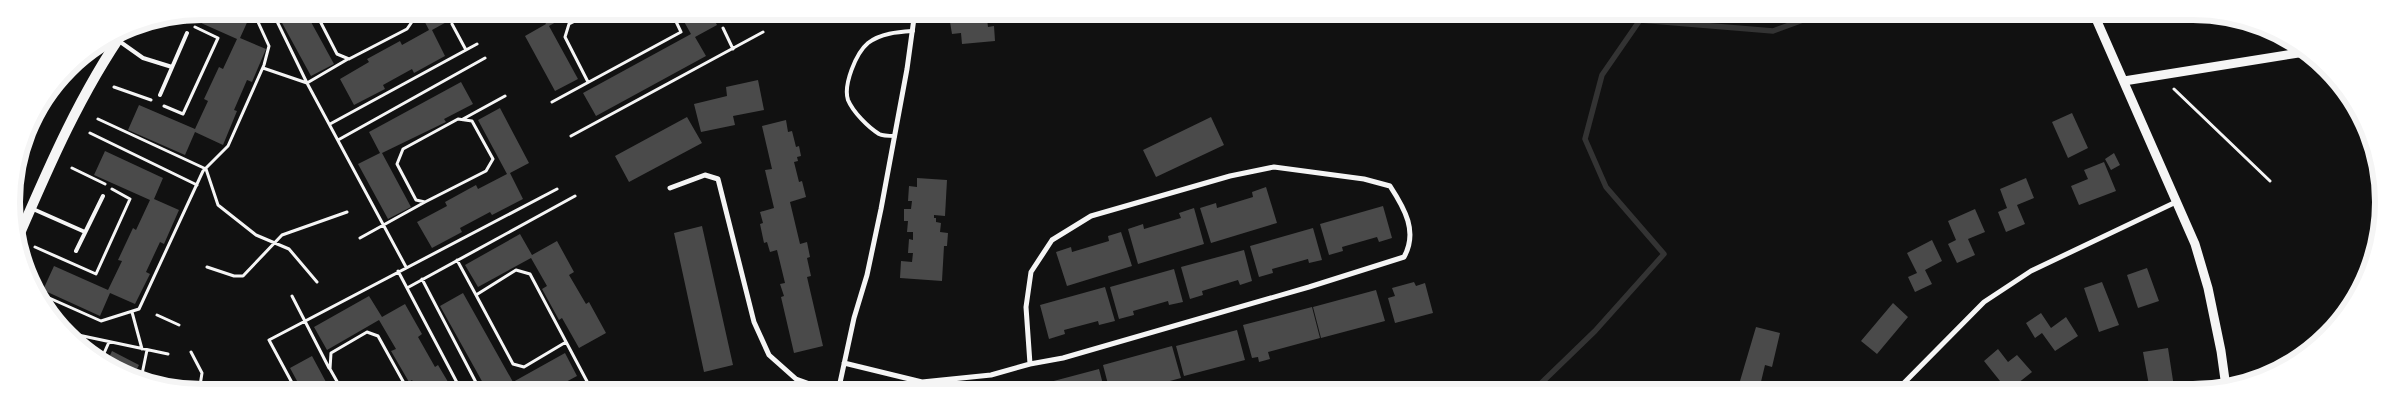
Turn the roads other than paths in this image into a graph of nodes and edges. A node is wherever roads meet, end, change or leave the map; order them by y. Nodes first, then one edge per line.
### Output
1 (914, 20) edge
2 (2097, 20) edge
3 (913, 31) junction
4 (187, 33) dead end
5 (118, 41) edge
6 (116, 42) edge
7 (2297, 53) edge
8 (172, 67) junction
9 (2124, 81) junction
10 (160, 95) dead end
11 (895, 136) junction
12 (670, 188) dead end
13 (102, 196) dead end
14 (2176, 202) junction
15 (31, 208) junction
16 (22, 228) edge
17 (85, 232) junction
18 (76, 251) dead end
19 (844, 363) junction
20 (1030, 364) junction
21 (2225, 381) edge
22 (810, 384) edge
23 (840, 384) edge
24 (1903, 384) edge

1 - 3 street
2 - 9 street
3 - 11 street
3 - 11 lane
4 - 8 lane
5 - 8 lane
6 - 15 main road
7 - 9 street
8 - 10 lane
9 - 14 street
11 - 19 street
12 - 22 street
13 - 17 lane
14 - 21 street
14 - 24 street
15 - 16 main road
15 - 17 lane
17 - 18 lane
19 - 20 street
19 - 23 street
20 - 20 street

